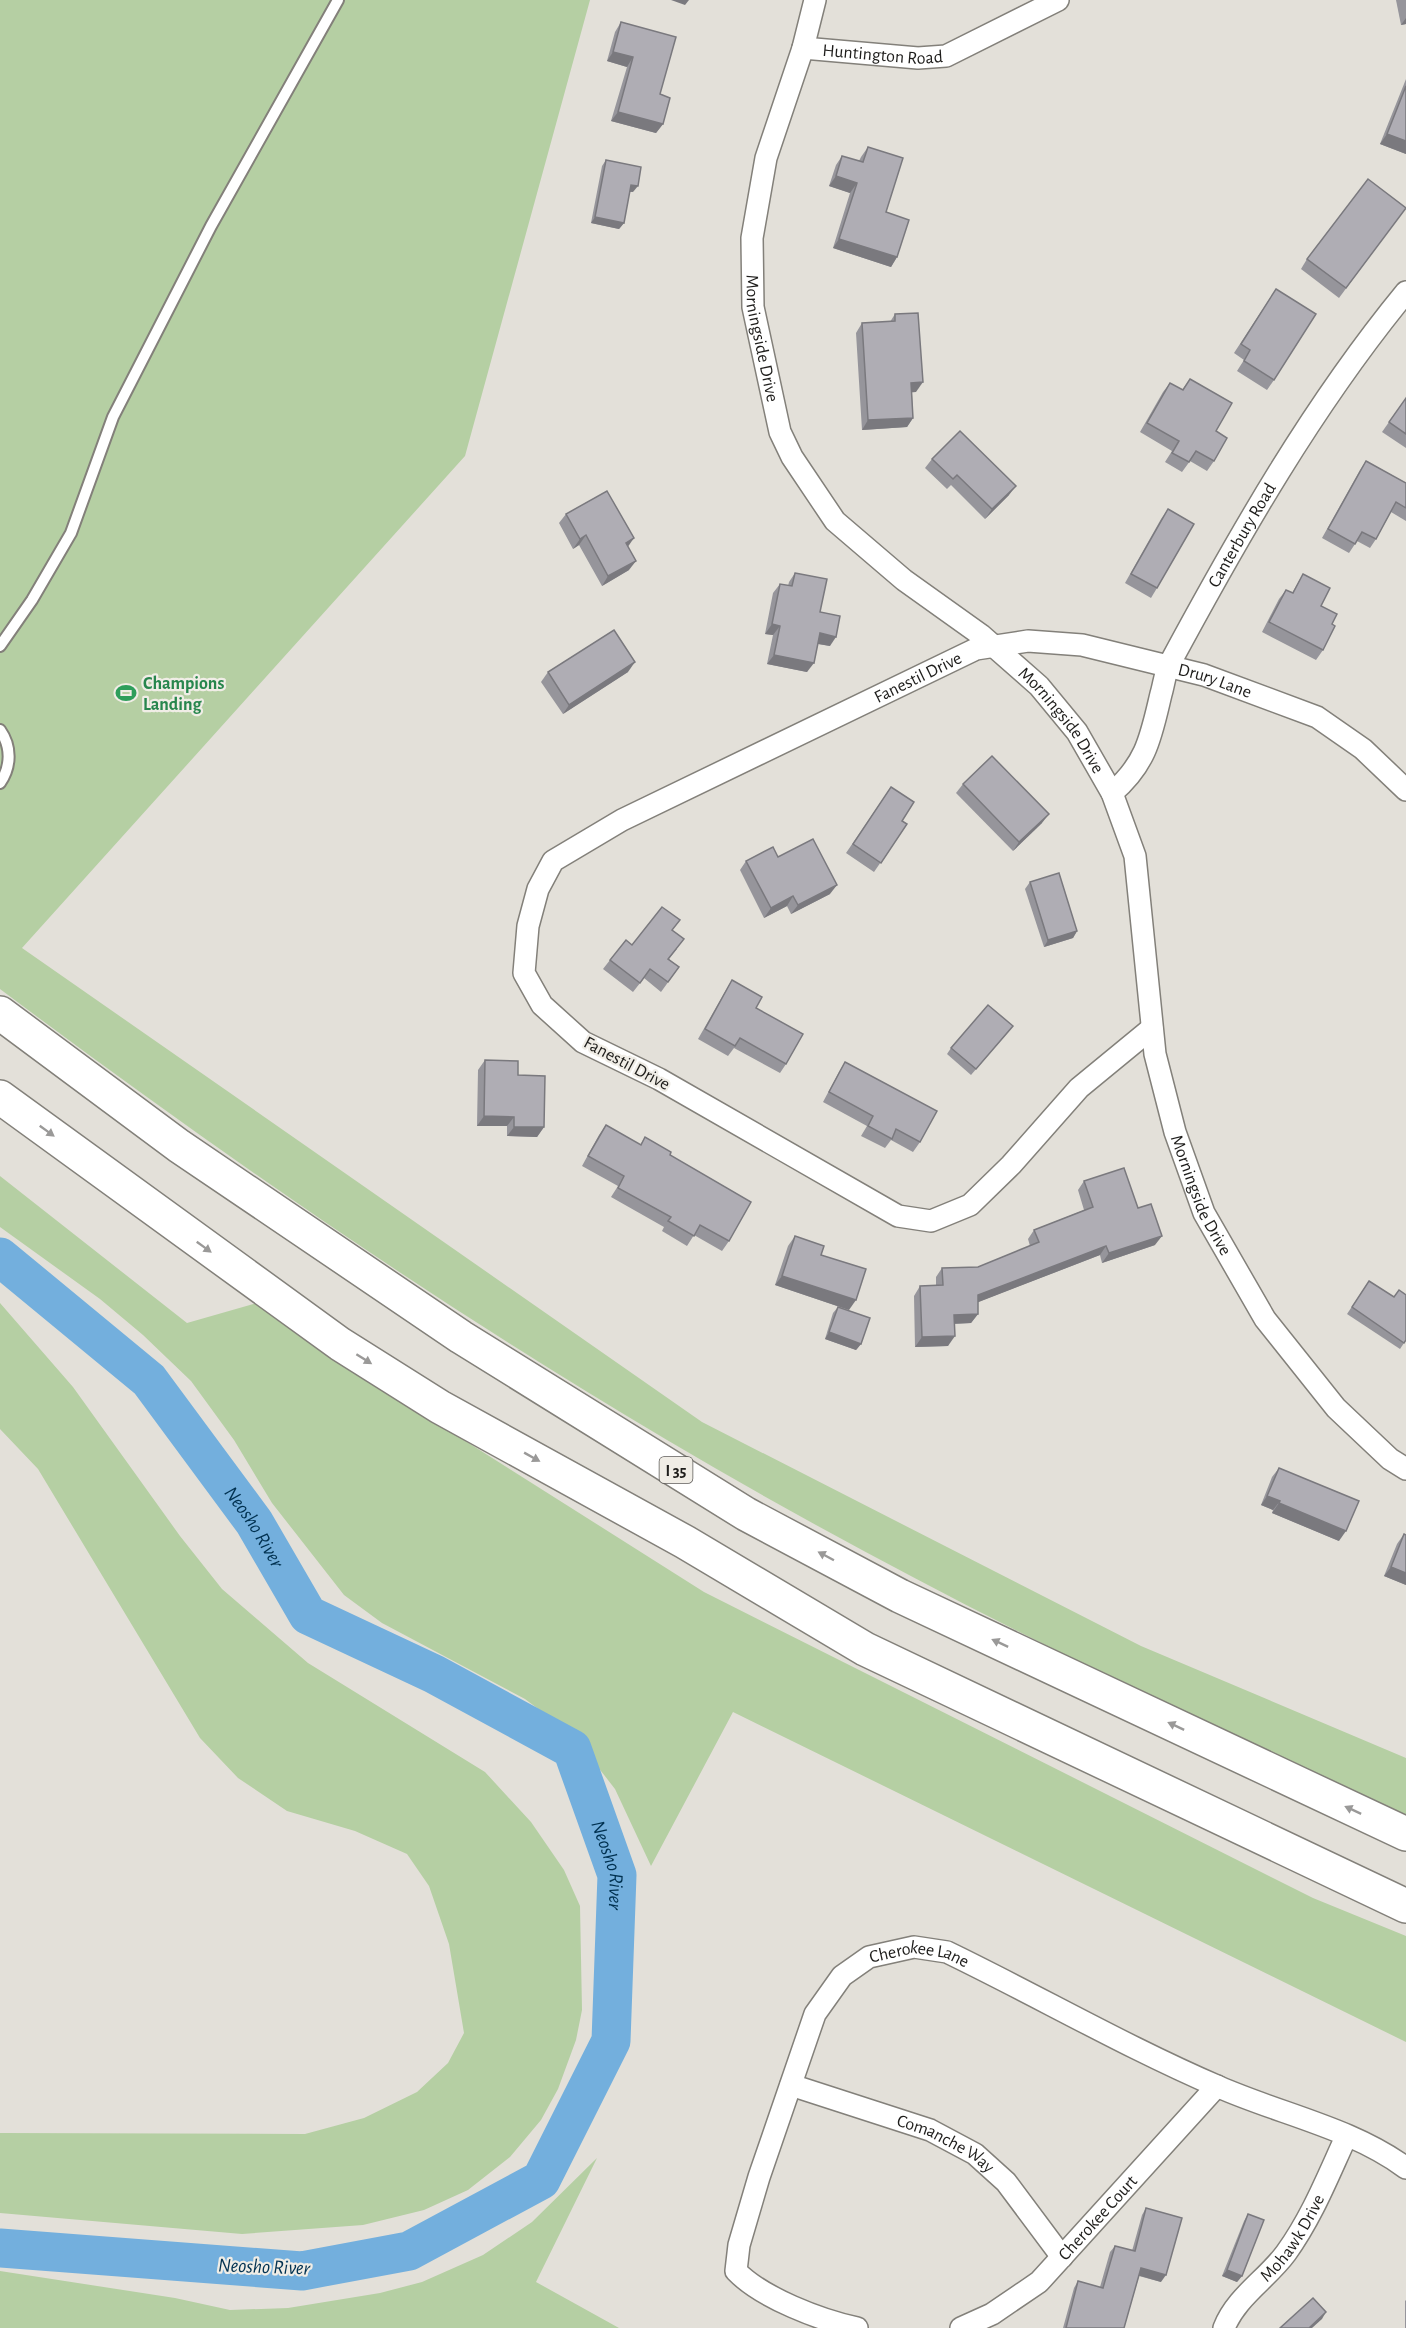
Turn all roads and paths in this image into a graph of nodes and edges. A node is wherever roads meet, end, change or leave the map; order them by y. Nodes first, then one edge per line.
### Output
1 (338, 0) edge
2 (815, 0) edge
3 (1058, 0) edge
4 (803, 48) junction
5 (1406, 292) edge
6 (0, 646) edge
7 (995, 646) junction
8 (1168, 667) junction
9 (0, 730) edge
10 (0, 783) edge
11 (1406, 790) edge
12 (1112, 793) junction
13 (0, 1013) edge
14 (1152, 1028) junction
15 (0, 1097) edge
16 (1406, 1469) edge
17 (1406, 1834) edge
18 (1406, 1906) edge
19 (791, 2085) junction
20 (1217, 2086) junction
21 (1346, 2137) junction
22 (1406, 2168) edge
23 (1062, 2257) junction
24 (857, 2328) edge
25 (962, 2328) edge
26 (1224, 2328) edge

1 - 6 lane
2 - 4 street, Morningside Drive
3 - 4 street, Huntington Road
4 - 7 street, Morningside Drive
5 - 8 street, Canterbury Road
7 - 8 street, Drury Lane
7 - 12 street, Morningside Drive
7 - 14 street, Fanestil Drive
8 - 11 street, Drury Lane
8 - 12 street, Canterbury Road
9 - 10 lane
12 - 14 street, Morningside Drive
17 -> 13 highway, I 35
14 - 16 street, Morningside Drive
15 -> 18 highway
19 - 20 street, Cherokee Lane
19 - 23 street, Comanche Way
19 - 24 street, Cherokee Lane
20 - 21 street, Cherokee Lane
20 - 23 street, Cherokee Court
21 - 22 street, Cherokee Lane
21 - 26 street, Mohawk Drive
23 - 25 street, Cherokee Court

